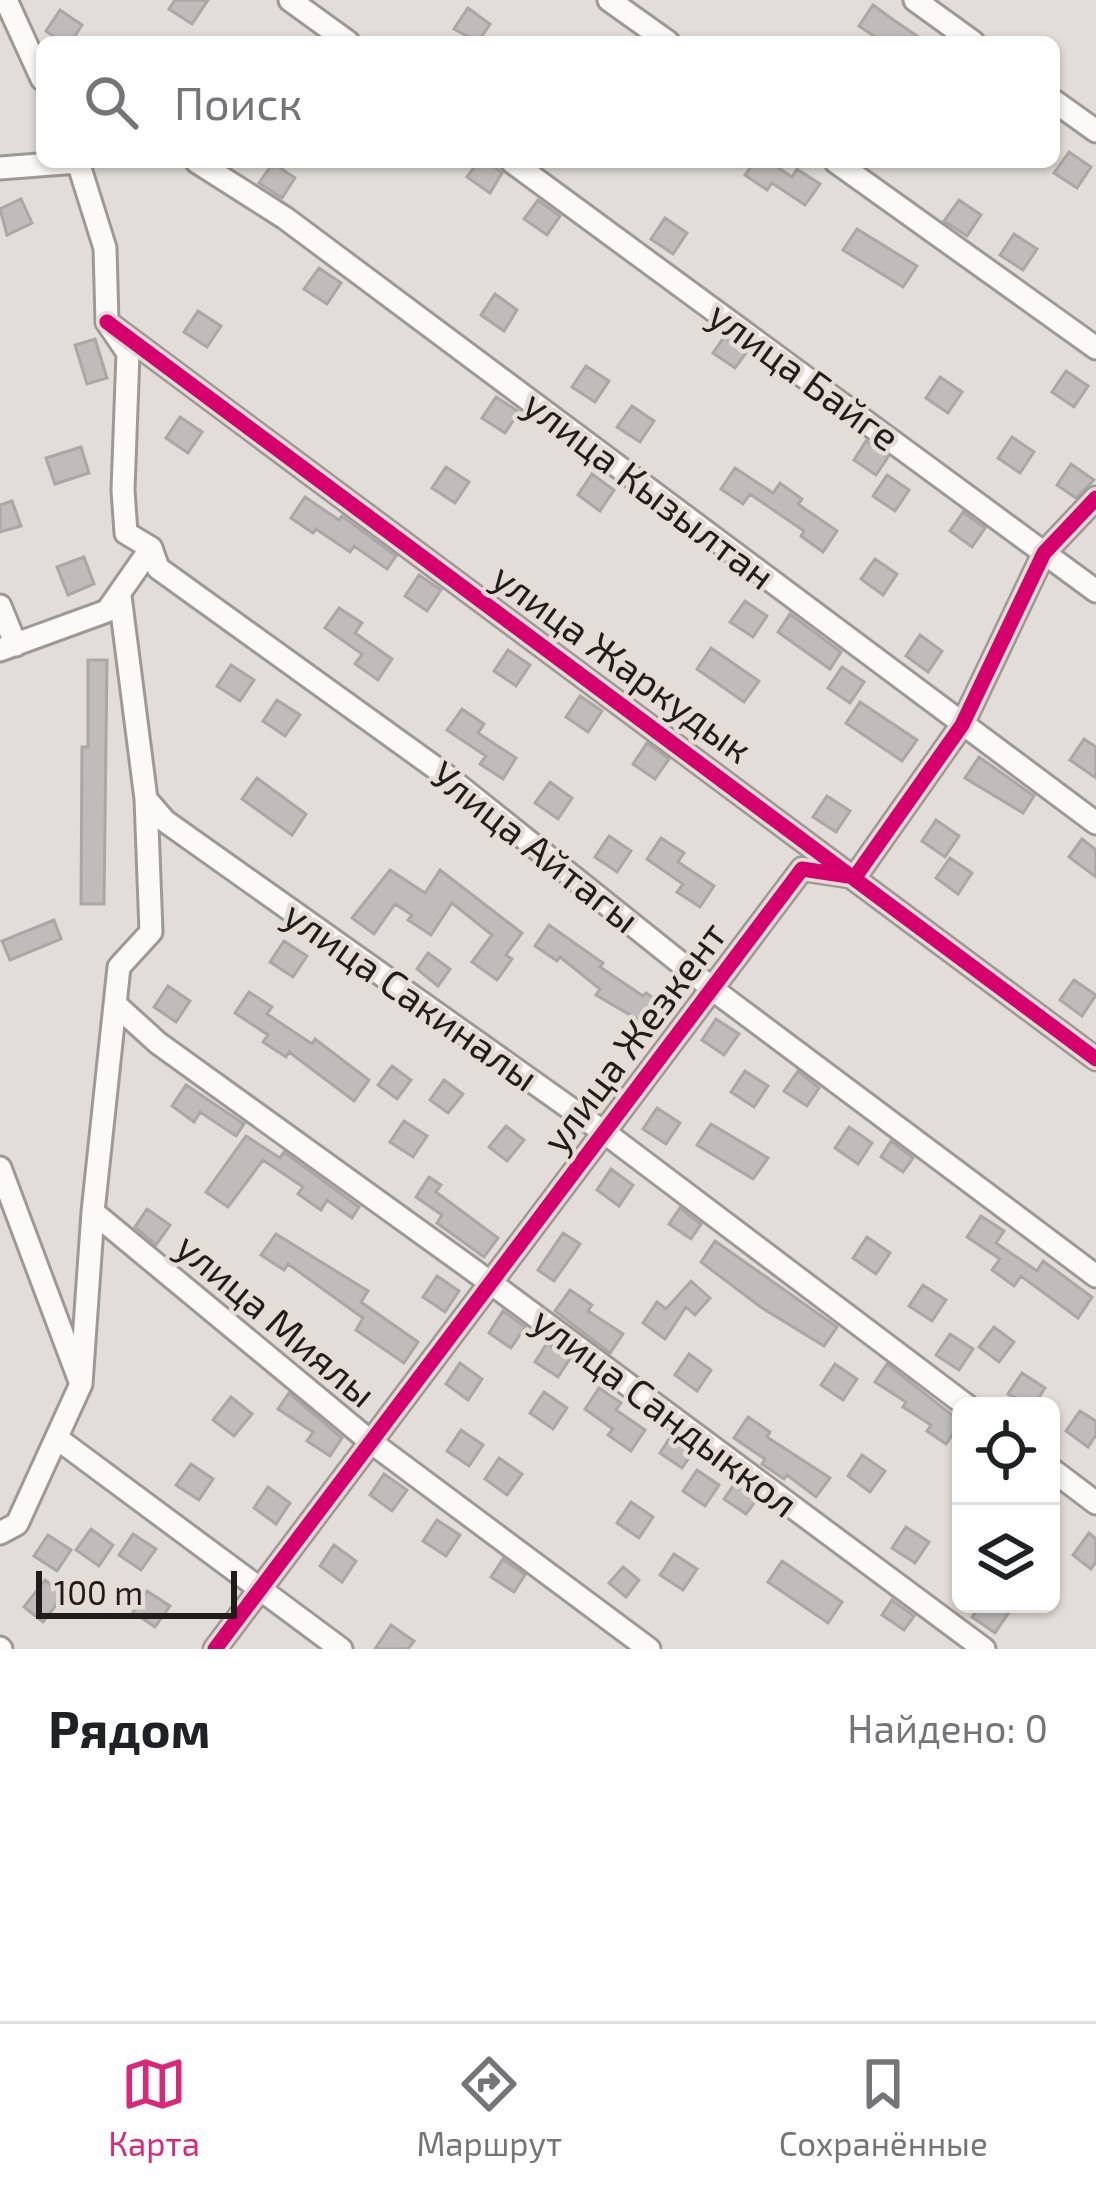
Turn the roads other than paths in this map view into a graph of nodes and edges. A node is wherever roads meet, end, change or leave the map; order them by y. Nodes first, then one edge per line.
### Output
1 (6, 0) edge
2 (290, 0) edge
3 (609, 0) edge
4 (915, 0) edge
5 (340, 36) edge
6 (660, 36) edge
7 (965, 36) edge
8 (36, 61) edge
9 (1060, 104) edge
10 (1096, 131) edge
11 (36, 165) edge
12 (0, 168) edge
13 (79, 168) edge
14 (206, 168) edge
15 (520, 168) edge
16 (844, 168) edge
17 (107, 322) junction
18 (1096, 348) edge
19 (1096, 498) edge
20 (151, 548) junction
21 (1044, 553) junction
22 (1096, 591) edge
23 (119, 596) junction
24 (0, 606) edge
25 (8, 648) edge
26 (962, 724) junction
27 (146, 800) junction
28 (1096, 823) edge
29 (855, 877) junction
30 (712, 989) junction
31 (116, 1004) junction
32 (1096, 1060) edge
33 (604, 1132) junction
34 (0, 1168) edge
35 (93, 1212) junction
36 (1096, 1276) edge
37 (491, 1283) junction
38 (81, 1384) junction
39 (955, 1397) edge
40 (58, 1439) junction
41 (371, 1442) junction
42 (1060, 1476) edge
43 (1096, 1503) edge
44 (0, 1533) edge
45 (261, 1588) junction
46 (215, 1649) edge
47 (341, 1649) edge
48 (650, 1649) edge
49 (984, 1649) edge

1 - 8 street
2 - 5 street
3 - 6 street
4 - 7 street
9 - 10 street
11 - 12 street
13 - 17 street, Улица Айтагы
14 - 26 street, улица Кызылтан
15 - 21 street, улица Байге
16 - 18 street
17 - 20 street, Улица Айтагы
17 - 29 street, улица Жаркудык
19 - 21 street
20 - 23 street
20 - 30 street, Улица Айтагы
21 - 22 street, улица Байге
21 - 26 street
23 - 25 street
23 - 27 street
24 - 25 street
26 - 28 street, улица Кызылтан
26 - 29 street
27 - 31 street
27 - 33 street, улица Сакиналы
29 - 30 street, улица Жезкент
29 - 32 street, улица Жаркудык
30 - 33 street, улица Жезкент
30 - 36 street, Улица Айтагы
31 - 35 street
31 - 37 street, улица Сандыккол
33 - 37 street, улица Жезкент
33 - 39 street, улица Сакиналы
34 - 38 street
35 - 38 street
35 - 41 street, улица Миялы
37 - 41 street, улица Жезкент
37 - 49 street, улица Сандыккол
38 - 40 street
40 - 44 street
40 - 45 street
41 - 45 street, улица Жезкент
41 - 48 street, улица Миялы
42 - 43 street
45 - 46 street, улица Жезкент
45 - 47 street

